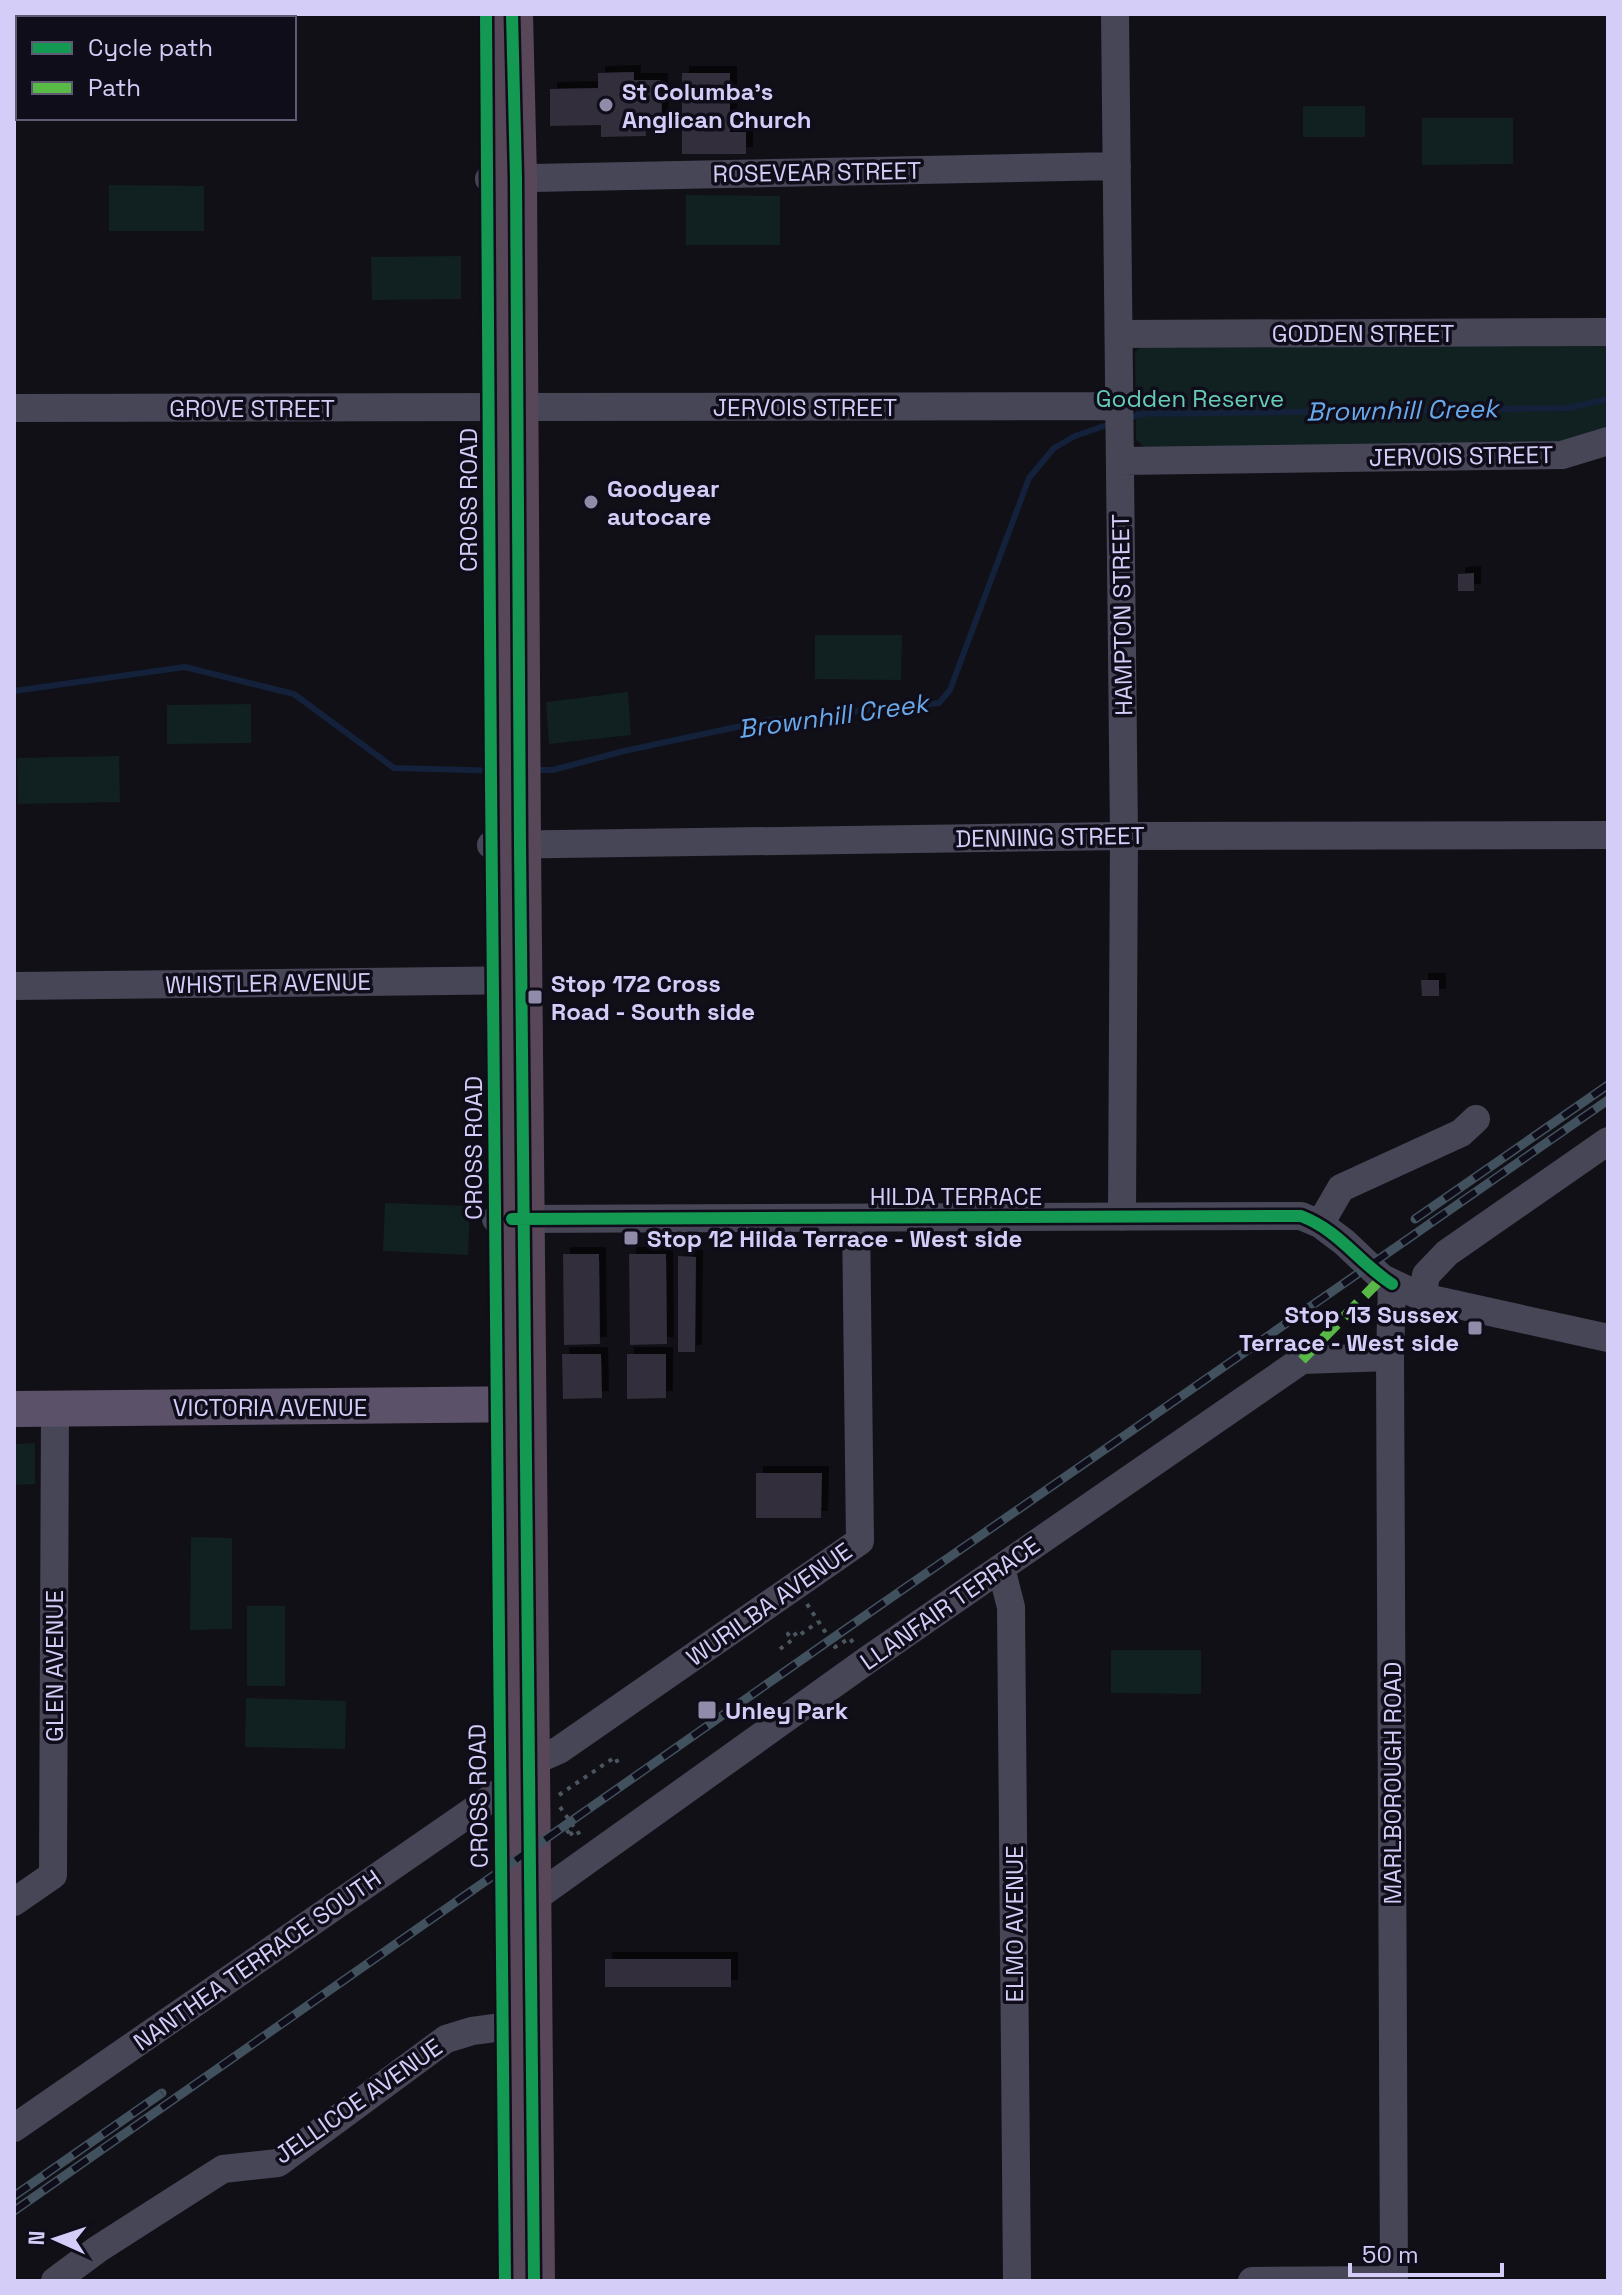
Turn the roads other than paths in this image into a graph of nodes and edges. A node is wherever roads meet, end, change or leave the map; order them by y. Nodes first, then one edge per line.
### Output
1 (486, 14) edge
2 (512, 14) edge
3 (1115, 14) edge
4 (1117, 166) junction
5 (502, 178) junction
6 (1608, 332) edge
7 (1119, 334) junction
8 (14, 408) edge
9 (504, 409) junction
10 (1121, 416) junction
11 (1608, 441) edge
12 (1120, 461) junction
13 (1608, 835) edge
14 (1124, 836) junction
15 (506, 845) junction
16 (508, 980) junction
17 (14, 986) edge
18 (1476, 1119) dead end
19 (1608, 1141) edge
20 (1122, 1217) junction
21 (510, 1219) junction
22 (856, 1219) junction
23 (1320, 1224) junction
24 (1392, 1284) junction
25 (1422, 1297) junction
26 (1608, 1338) edge
27 (1390, 1357) junction
28 (511, 1405) junction
29 (14, 1409) edge
30 (55, 1409) junction
31 (1001, 1568) junction
32 (528, 1758) junction
33 (500, 1792) junction
34 (14, 1902) edge
35 (529, 1902) junction
36 (502, 2027) junction
37 (14, 2128) edge
38 (98, 2249) junction
39 (1394, 2280) edge
40 (55, 2281) edge
41 (98, 2281) edge
42 (505, 2281) edge
43 (534, 2281) edge
44 (1017, 2281) edge
45 (1252, 2281) edge

1 - 5 highway, CROSS ROAD
2 - 5 highway, CROSS ROAD
3 - 4 street, HAMPTON STREET
4 - 5 street, ROSEVEAR STREET
4 - 7 street, HAMPTON STREET
5 - 9 highway, CROSS ROAD
6 - 7 street, GODDEN STREET
7 - 10 street, HAMPTON STREET
8 - 9 street, GROVE STREET
9 - 10 street, JERVOIS STREET
9 - 15 highway, CROSS ROAD
10 - 12 street, HAMPTON STREET
11 - 12 street, JERVOIS STREET
12 - 14 street, HAMPTON STREET
13 - 14 street, DENNING STREET
14 - 15 street, DENNING STREET
14 - 20 street, HAMPTON STREET
15 - 16 highway, CROSS ROAD
16 - 17 street, WHISTLER AVENUE
16 - 21 highway, CROSS ROAD
18 - 23 street
19 - 25 street
20 - 22 street, HILDA TERRACE
20 - 23 street, HILDA TERRACE
21 - 22 street, HILDA TERRACE
21 - 28 highway, CROSS ROAD
22 - 32 street, WURILBA AVENUE
23 - 24 street, HILDA TERRACE
24 - 25 street, HILDA TERRACE
24 - 27 street, MARLBOROUGH ROAD
25 - 26 street, HILDA TERRACE
27 - 31 street, LLANFAIR TERRACE
27 - 39 street, MARLBOROUGH ROAD
28 - 30 main road, VICTORIA AVENUE
28 - 32 highway, CROSS ROAD
28 - 33 highway, CROSS ROAD
29 - 30 main road, VICTORIA AVENUE
30 - 34 street, GLEN AVENUE
31 - 35 street, LLANFAIR TERRACE
31 - 44 street, ELMO AVENUE
32 - 35 highway, CROSS ROAD
33 - 36 highway, CROSS ROAD
33 - 37 street, NANTHEA TERRACE SOUTH
35 - 43 highway, CROSS ROAD
36 - 38 street, JELLICOE AVENUE
36 - 42 highway, CROSS ROAD
38 - 40 street, JELLICOE AVENUE
38 - 41 street
39 - 45 street

